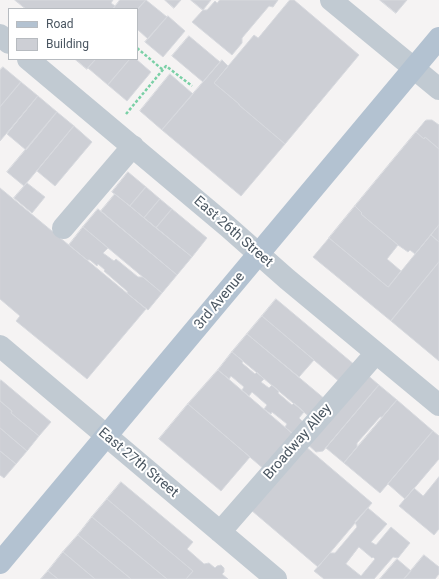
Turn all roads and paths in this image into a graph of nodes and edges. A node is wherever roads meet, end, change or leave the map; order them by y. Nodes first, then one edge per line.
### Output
1 (331, 0) edge
2 (0, 35) edge
3 (439, 38) edge
4 (8, 42) edge
5 (138, 49) edge
6 (29, 60) edge
7 (414, 68) junction
8 (163, 70) junction
9 (192, 86) dead end
10 (439, 89) edge
11 (133, 106) dead end
12 (132, 146) junction
13 (63, 228) dead end
14 (259, 254) junction
15 (0, 346) edge
16 (376, 353) junction
17 (439, 405) edge
18 (107, 436) junction
19 (220, 532) junction
20 (0, 564) edge
21 (276, 579) edge

1 - 7 street
2 - 4 street
3 - 7 main road, 3rd Avenue
5 - 8 path
6 - 12 street, East 26th Street
7 - 10 street
7 - 14 main road, 3rd Avenue
8 - 9 path
8 - 11 path
12 - 13 street
12 - 14 street, East 26th Street
14 - 16 street, East 26th Street
14 - 18 main road, 3rd Avenue
15 - 18 street, East 27th Street
16 - 17 street, East 26th Street
16 - 19 street, Broadway Alley
18 - 19 street, East 27th Street
18 - 20 main road, 3rd Avenue
19 - 21 street, East 27th Street

